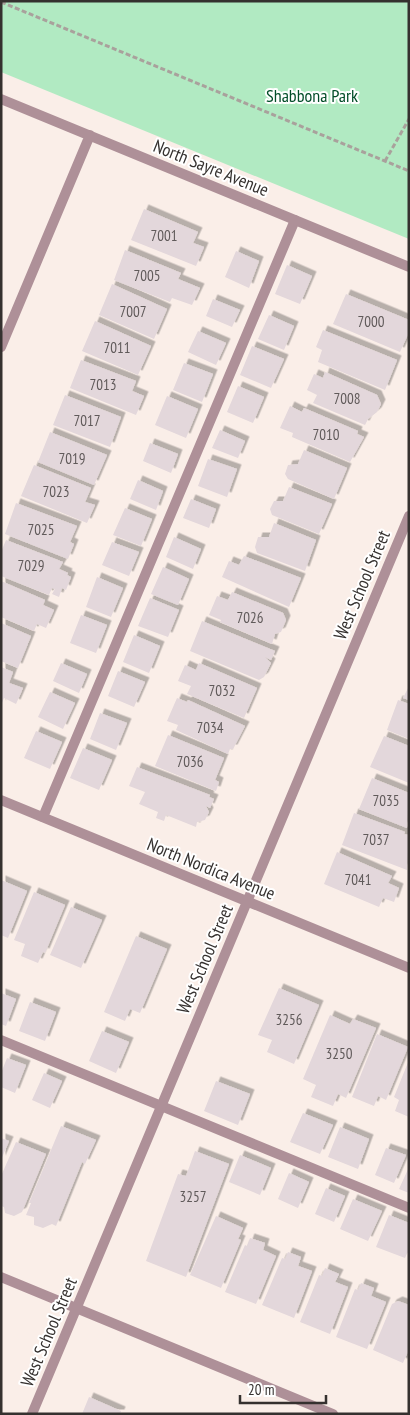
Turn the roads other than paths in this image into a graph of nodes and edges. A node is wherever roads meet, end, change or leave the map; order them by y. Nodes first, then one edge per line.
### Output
1 (1, 99) edge
2 (90, 135) junction
3 (295, 220) junction
4 (409, 267) edge
5 (1, 347) edge
6 (409, 516) edge
7 (1, 800) edge
8 (43, 817) junction
9 (247, 902) junction
10 (409, 968) edge
11 (1, 1040) edge
12 (161, 1106) junction
13 (409, 1208) edge
14 (1, 1277) edge
15 (76, 1308) junction
16 (32, 1414) edge
17 (333, 1414) edge

1 - 2 street, North Sayre Avenue
2 - 3 street, North Sayre Avenue
2 - 5 street
3 - 4 street, North Sayre Avenue
3 - 8 street
6 - 9 street, West School Street
7 - 8 street, North Nordica Avenue
8 - 9 street, North Nordica Avenue
9 - 10 street, North Nordica Avenue
9 - 12 street, West School Street
11 - 12 street
12 - 13 street
12 - 15 street, West School Street
14 - 15 street
15 - 16 street, West School Street
15 - 17 street

